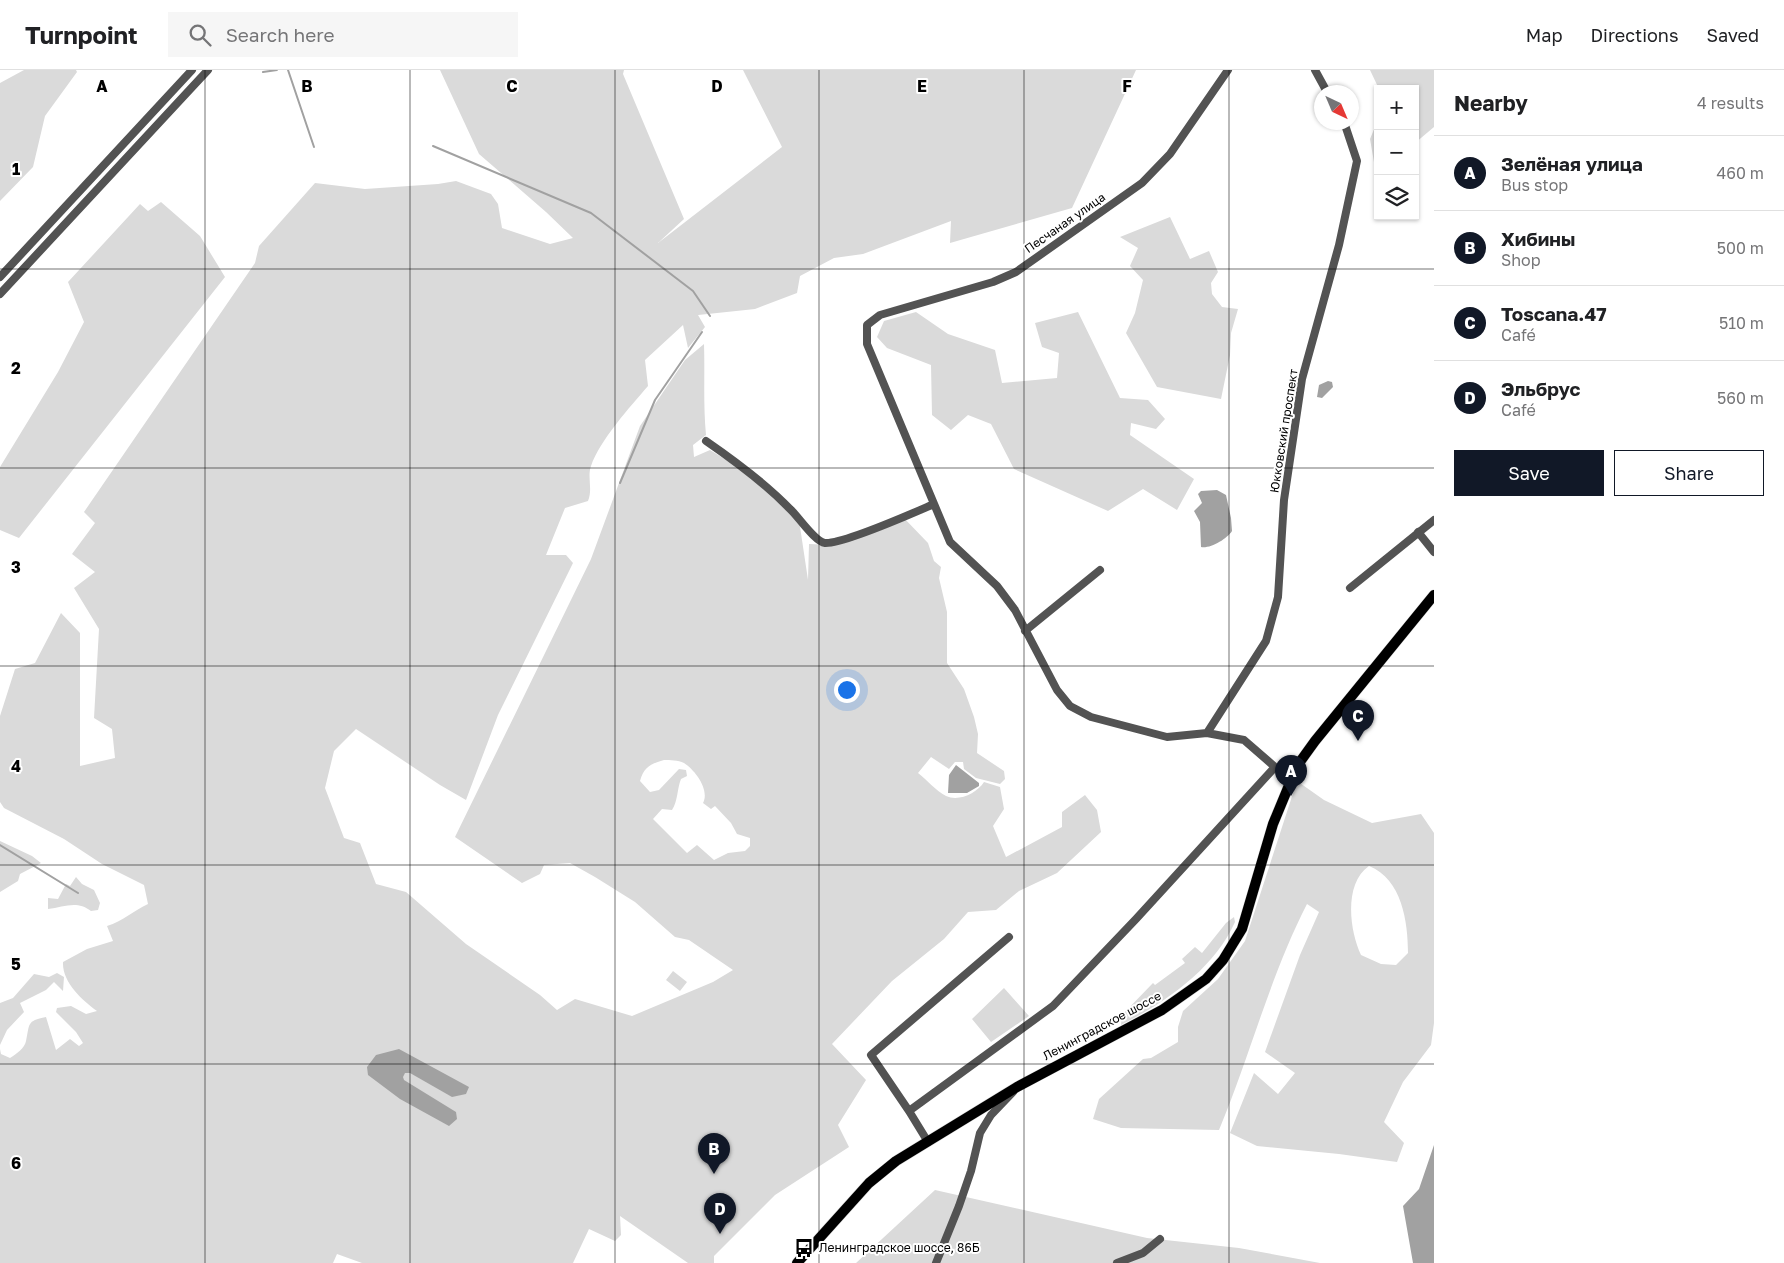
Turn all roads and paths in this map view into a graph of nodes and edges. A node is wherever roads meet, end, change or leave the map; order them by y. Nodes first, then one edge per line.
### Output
1 (192, 70) edge
2 (208, 70) edge
3 (1228, 70) edge
4 (1315, 70) edge
5 (1323, 85) edge
6 (1347, 130) edge
7 (0, 277) edge
8 (0, 294) edge
9 (706, 441) dead end
10 (934, 504) junction
11 (1434, 520) edge
12 (1418, 532) junction
13 (1434, 552) edge
14 (1100, 570) dead end
15 (1350, 588) dead end
16 (1434, 595) edge
17 (1025, 631) junction
18 (1207, 733) junction
19 (1275, 767) junction
20 (1292, 777) junction
21 (1009, 937) dead end
22 (1017, 1087) junction
23 (909, 1111) junction
24 (928, 1142) junction
25 (1160, 1239) dead end
26 (797, 1263) edge
27 (936, 1263) edge
28 (1117, 1263) edge

1 - 7 street
2 - 8 street
3 - 10 street, Песчаная улица
4 - 5 street
6 - 18 street, Юкковский проспект
9 - 10 street
10 - 17 street
11 - 12 street
12 - 13 street
12 - 15 street
14 - 17 street
16 - 20 main road, Ленинградское шоссе
17 - 18 street
18 - 19 street
19 - 20 street
19 - 23 street
20 - 22 main road, Ленинградское шоссе
21 - 23 street
22 - 24 main road, Ленинградское шоссе
22 - 27 street
23 - 24 street
24 - 26 main road, Ленинградское шоссе
25 - 28 street

